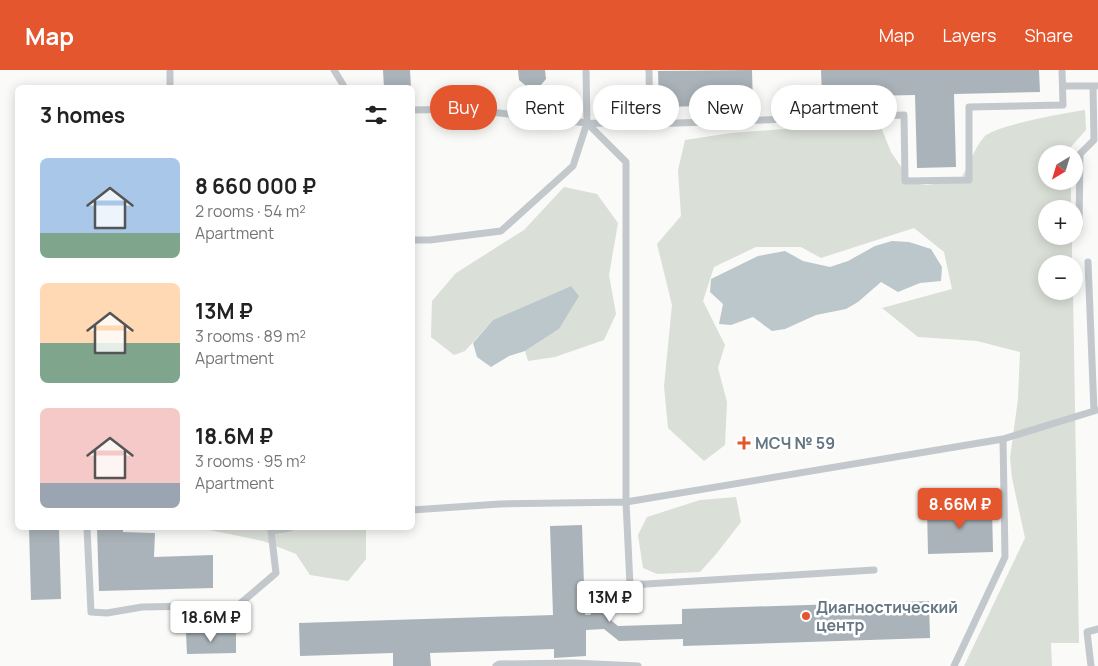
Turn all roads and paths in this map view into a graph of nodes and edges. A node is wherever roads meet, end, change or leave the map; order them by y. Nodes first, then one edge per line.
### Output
1 (170, 70) edge
2 (334, 70) edge
3 (586, 70) edge
4 (649, 70) edge
5 (1062, 70) edge
6 (170, 85) edge
7 (343, 85) edge
8 (649, 85) edge
9 (1063, 86) junction
10 (1095, 86) edge
11 (415, 110) edge
12 (588, 123) junction
13 (593, 123) edge
14 (679, 123) edge
15 (1079, 200) edge
16 (415, 240) edge
17 (1088, 262) dead end
18 (1096, 411) edge
19 (1003, 440) junction
20 (626, 502) junction
21 (415, 510) edge
22 (87, 530) edge
23 (280, 530) edge
24 (874, 570) dead end
25 (1098, 629) edge
26 (496, 666) edge
27 (638, 666) edge
28 (954, 666) edge
29 (1091, 666) edge

1 - 6 lane
2 - 7 lane
3 - 12 lane
4 - 8 lane
5 - 9 lane
9 - 10 lane
9 - 14 lane
10 - 15 lane
11 - 12 lane
12 - 13 lane
12 - 16 lane
12 - 20 lane
17 - 18 lane
18 - 19 lane
19 - 20 lane
19 - 28 lane
20 - 21 lane
20 - 24 lane
22 - 23 lane
25 - 29 lane
26 - 27 lane

